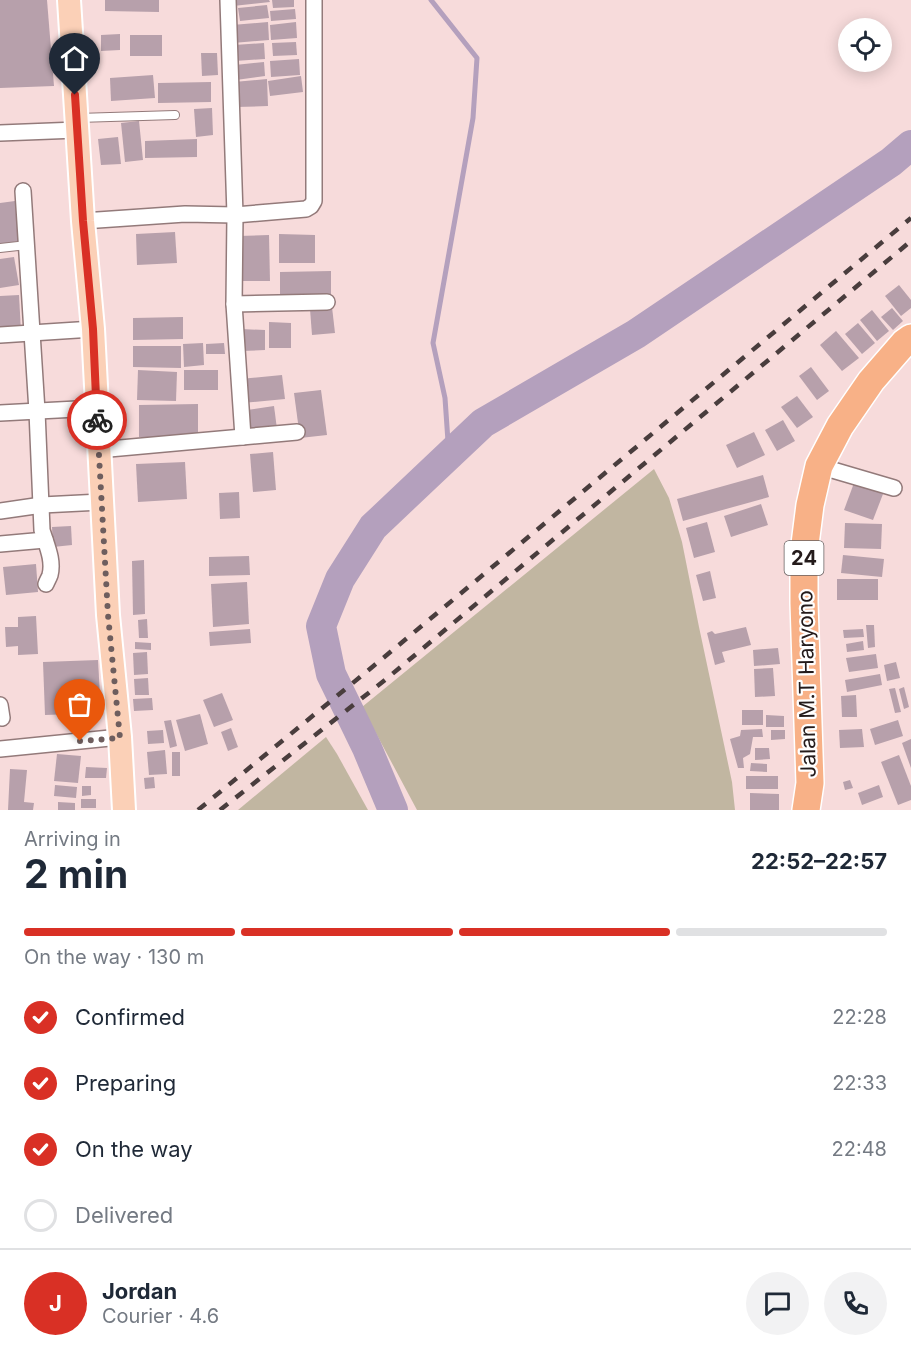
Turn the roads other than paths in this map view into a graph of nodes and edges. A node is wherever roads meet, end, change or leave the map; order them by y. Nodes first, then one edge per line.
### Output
1 (69, 0) edge
2 (228, 0) edge
3 (314, 0) edge
4 (175, 115) dead end
5 (77, 124) junction
6 (0, 133) edge
7 (23, 192) dead end
8 (235, 214) junction
9 (83, 221) junction
10 (27, 245) junction
11 (0, 248) edge
12 (327, 302) dead end
13 (234, 304) junction
14 (93, 329) junction
15 (33, 333) junction
16 (0, 335) edge
17 (911, 338) edge
18 (96, 408) junction
19 (38, 411) junction
20 (0, 413) edge
21 (297, 432) dead end
22 (243, 437) junction
23 (98, 450) junction
24 (819, 466) junction
25 (894, 488) dead end
26 (101, 502) junction
27 (42, 505) junction
28 (0, 511) edge
29 (45, 540) junction
30 (0, 544) edge
31 (46, 584) dead end
32 (120, 738) junction
33 (0, 749) edge
34 (124, 810) edge
35 (806, 810) edge

1 - 5 main road
2 - 8 street
3 - 8 street
4 - 5 lane
5 - 6 street
5 - 9 main road
7 - 10 street
8 - 9 street
8 - 13 street
9 - 14 main road
10 - 11 lane
10 - 15 street
12 - 13 street
13 - 22 street
14 - 15 street
14 - 18 main road
15 - 16 street
15 - 19 street
17 - 24 highway, Jalan M.T Haryono / 24
18 - 19 street
18 - 23 main road
19 - 20 street
19 - 27 street
21 - 22 street
22 - 23 street
23 - 26 main road
24 - 25 street
24 - 35 highway, Jalan M.T Haryono / 24
26 - 27 street
26 - 32 main road
27 - 28 street
27 - 29 street
29 - 30 street
29 - 31 street
32 - 33 street
32 - 34 main road

